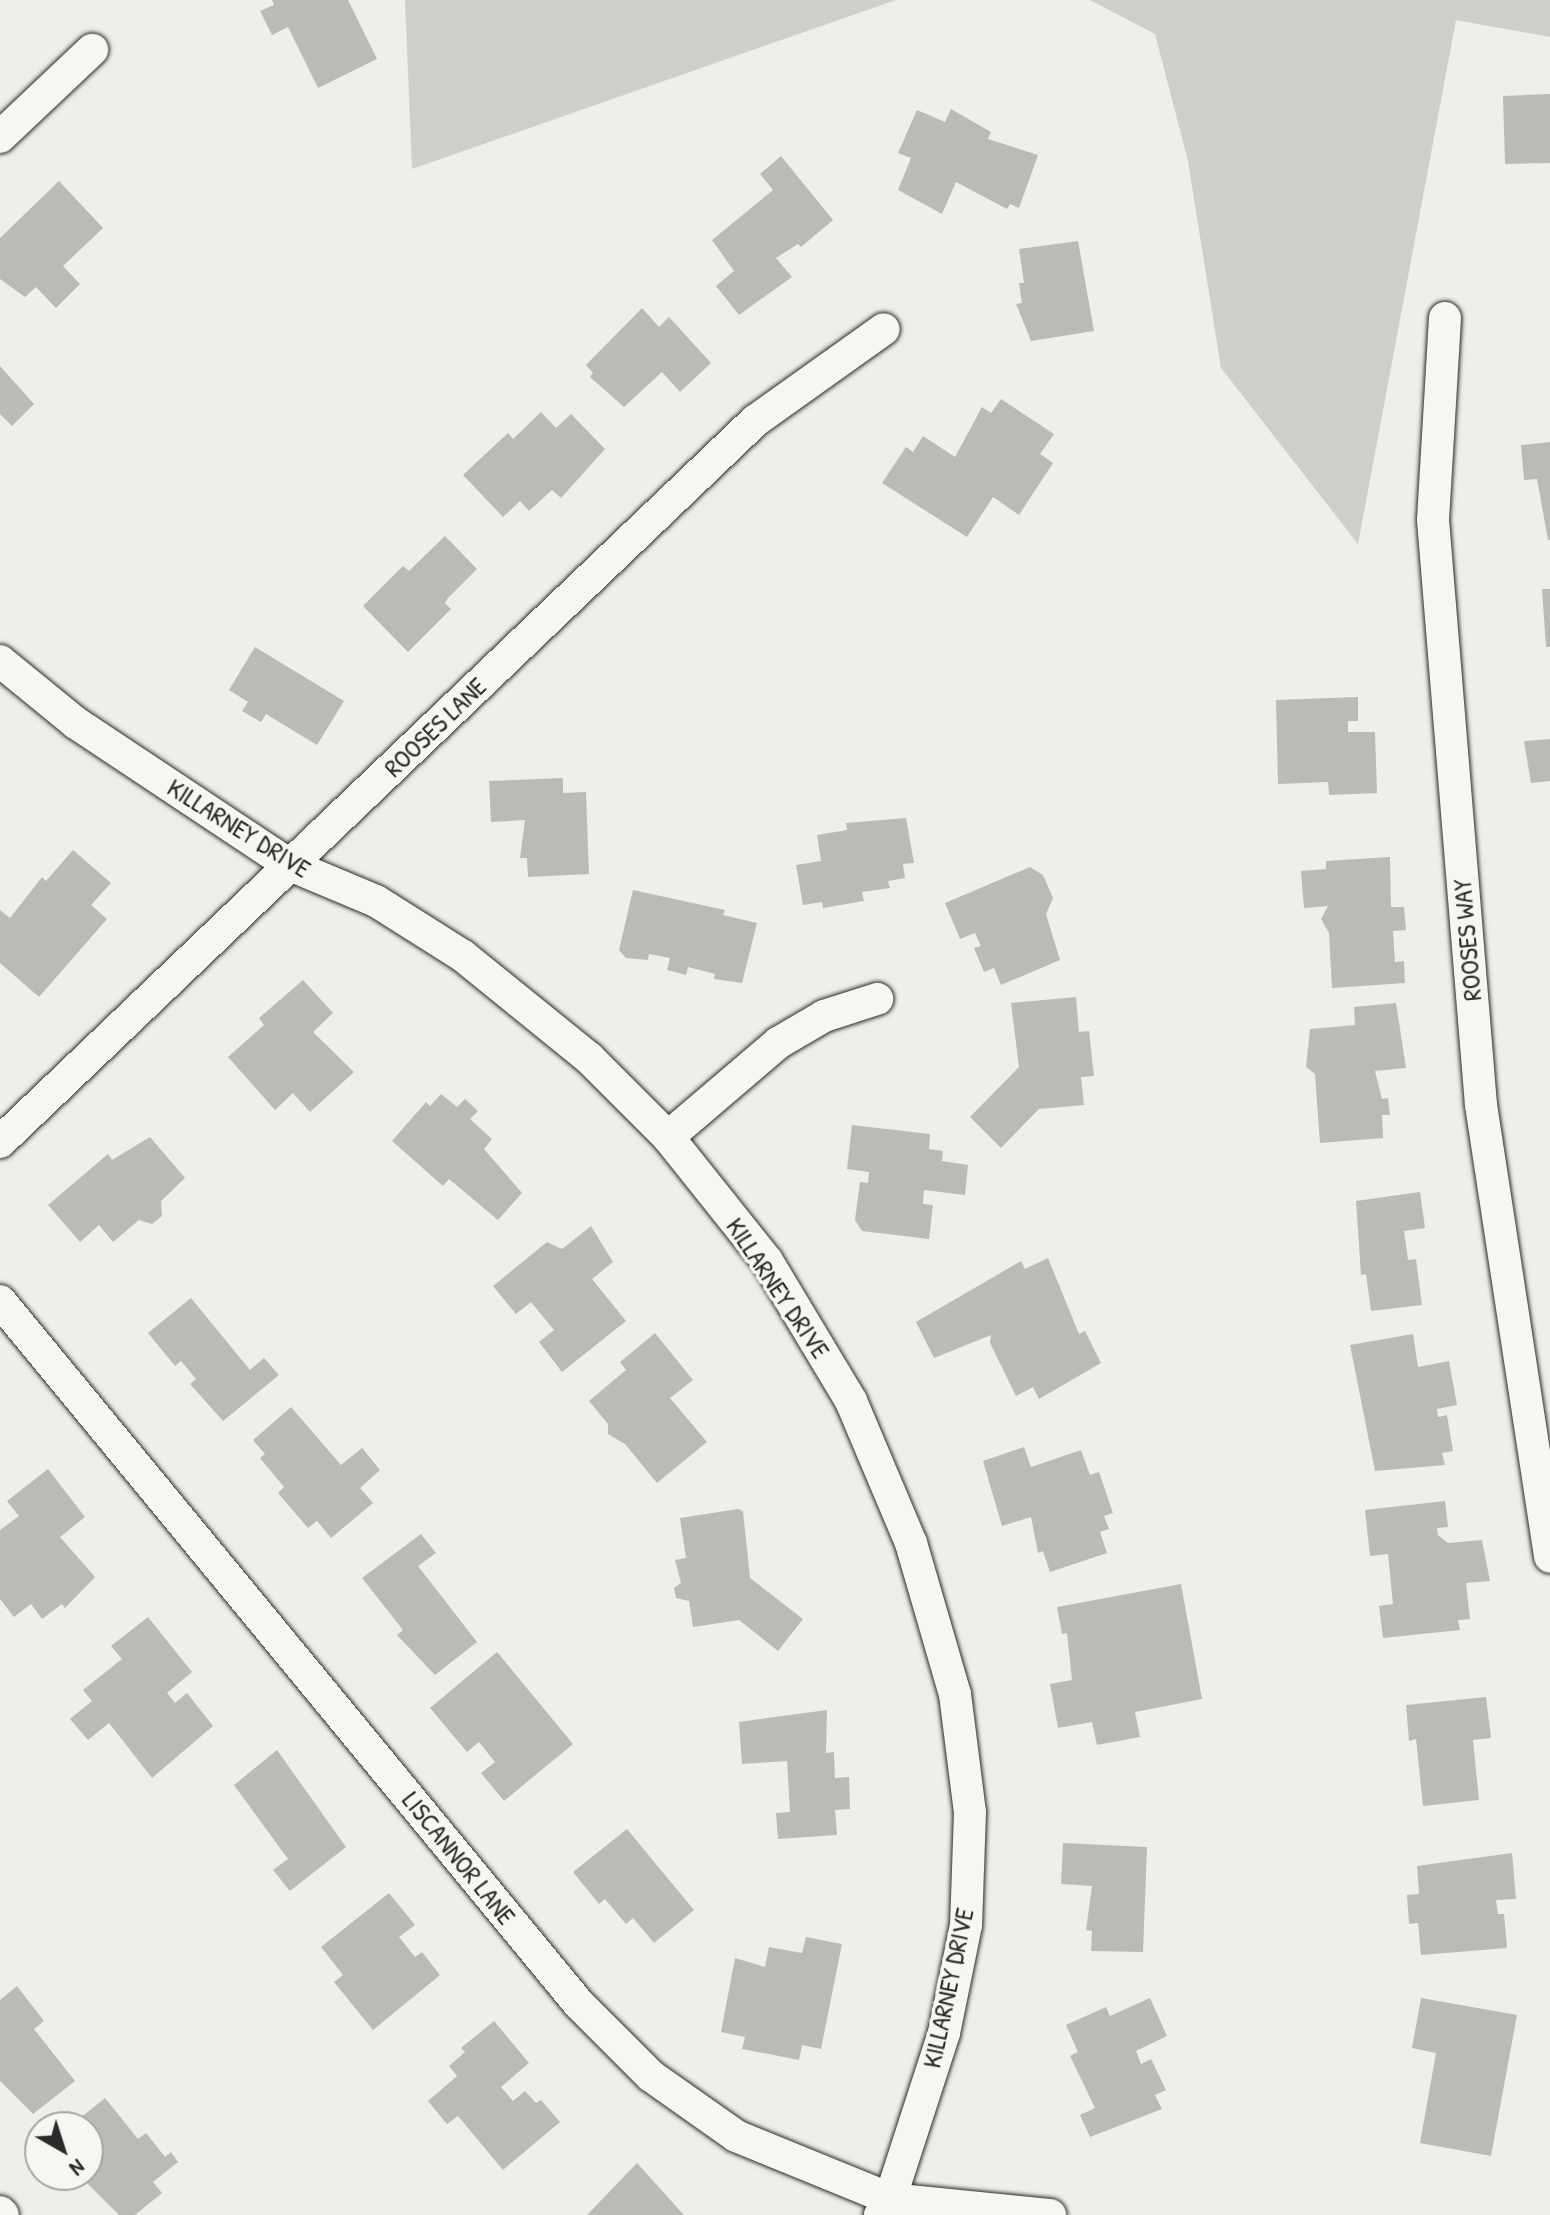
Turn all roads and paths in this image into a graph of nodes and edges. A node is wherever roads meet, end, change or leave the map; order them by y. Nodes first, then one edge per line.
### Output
1 (92, 50) dead end
2 (0, 137) edge
3 (1445, 318) dead end
4 (884, 329) dead end
5 (0, 661) edge
6 (290, 865) junction
7 (877, 999) dead end
8 (668, 1137) junction
9 (0, 1142) edge
10 (0, 1301) edge
11 (1550, 1557) edge
12 (885, 2207) edge
13 (1050, 2215) edge

1 - 2 street
3 - 11 street, ROOSES WAY
4 - 6 street, ROOSES LANE
5 - 6 street, KILLARNEY DRIVE
6 - 8 street, KILLARNEY DRIVE
6 - 9 street, ROOSES LANE
7 - 8 street
8 - 12 street, KILLARNEY DRIVE
10 - 12 street, LISCANNOR LANE
12 - 13 street, LISCANNOR LANE

